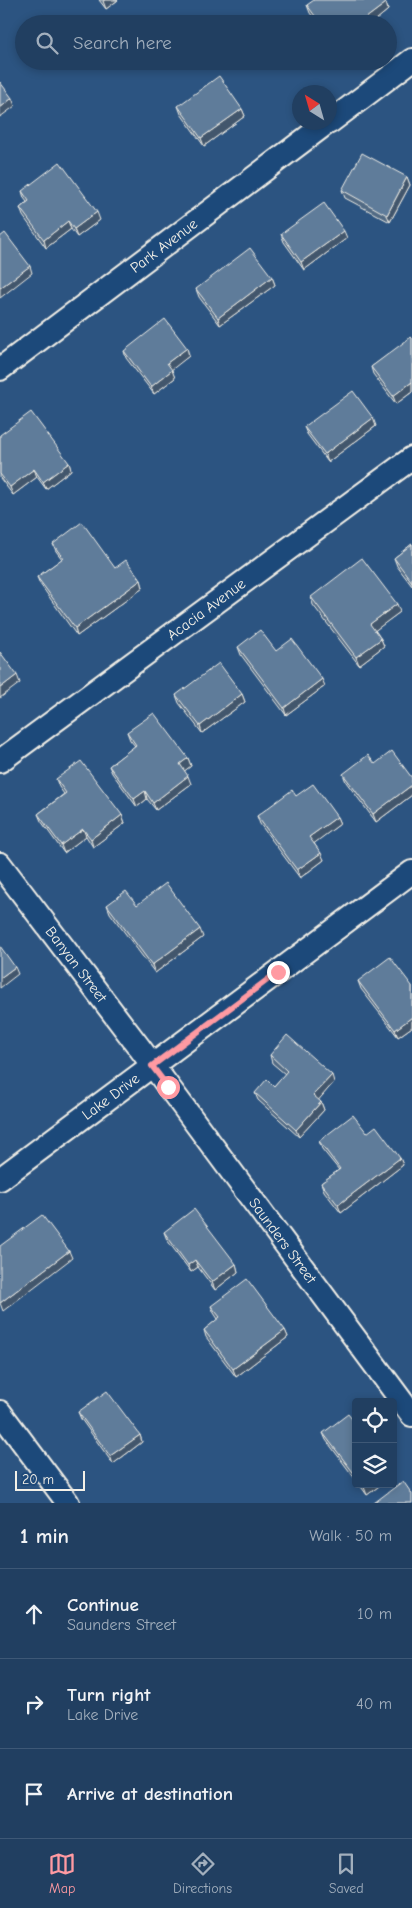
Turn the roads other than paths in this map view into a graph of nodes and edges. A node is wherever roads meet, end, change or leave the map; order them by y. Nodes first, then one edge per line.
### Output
1 (412, 60) edge
2 (337, 116) edge
3 (318, 130) edge
4 (0, 369) edge
5 (412, 458) edge
6 (0, 760) edge
7 (0, 864) edge
8 (412, 872) edge
9 (152, 1066) junction
10 (0, 1179) edge
11 (0, 1412) edge
12 (412, 1416) edge
13 (68, 1503) edge

1 - 2 street, Park Avenue
3 - 4 street, Park Avenue
5 - 6 street, Acacia Avenue
7 - 9 street, Banyan Street
8 - 9 street, Lake Drive
9 - 10 street, Lake Drive
9 - 12 street, Saunders Street
11 - 13 street

